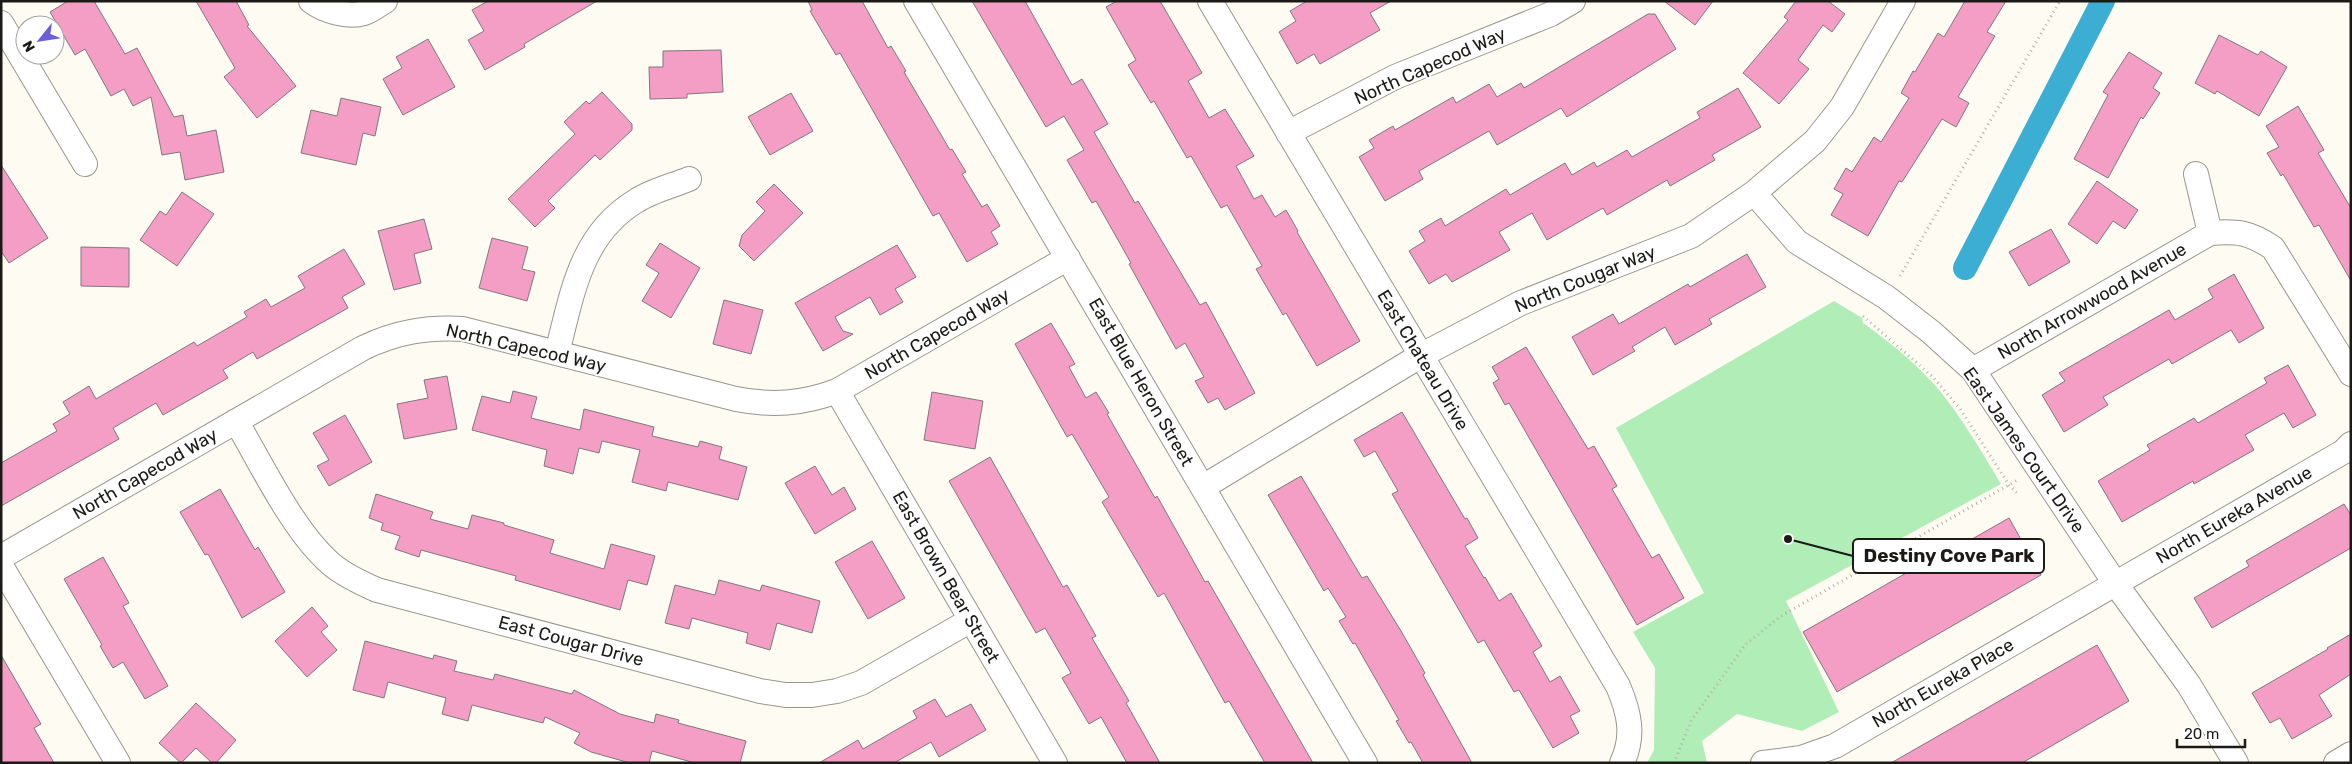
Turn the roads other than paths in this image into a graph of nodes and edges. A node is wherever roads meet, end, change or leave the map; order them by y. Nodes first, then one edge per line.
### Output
1 (385, 1) edge
2 (916, 1) edge
3 (1210, 1) edge
4 (1573, 1) edge
5 (1902, 1) edge
6 (318, 6) edge
7 (1, 23) edge
8 (1288, 133) junction
9 (85, 164) dead end
10 (2196, 174) dead end
11 (689, 179) dead end
12 (1754, 192) junction
13 (2210, 233) junction
14 (1068, 258) junction
15 (557, 353) junction
16 (1420, 356) junction
17 (1973, 370) junction
18 (2351, 374) edge
19 (837, 391) junction
20 (236, 421) junction
21 (2351, 444) edge
22 (1202, 487) junction
23 (1, 558) edge
24 (1, 566) edge
25 (2115, 583) junction
26 (971, 620) junction
27 (2351, 754) edge
28 (118, 763) edge
29 (1055, 763) edge
30 (1366, 763) edge
31 (1622, 763) edge
32 (1763, 763) edge
33 (2236, 763) edge
34 (2336, 763) edge

1 - 6 street
2 - 14 street, East Blue Heron Street
3 - 8 street, East Chateau Drive
4 - 8 street, North Capecod Way
5 - 12 street, North Cougar Way
7 - 9 street
8 - 16 street, East Chateau Drive
10 - 13 street
11 - 15 street
12 - 16 street, North Cougar Way
12 - 17 street, East James Court Drive
13 - 17 street, North Arrowwood Avenue
13 - 18 street, North Arrowwood Avenue
14 - 19 street, North Capecod Way
14 - 22 street, East Blue Heron Street
15 - 19 street, North Capecod Way
15 - 20 street, North Capecod Way
16 - 22 street, North Cougar Way
16 - 31 street, East Chateau Drive
17 - 25 street, East James Court Drive
19 - 26 street, East Brown Bear Street
20 - 23 street, North Capecod Way
20 - 26 street, East Cougar Drive
21 - 25 street, North Eureka Avenue
22 - 30 street, East Blue Heron Street
24 - 28 street
25 - 32 street, North Eureka Place
25 - 33 street, East James Court Drive
26 - 29 street, East Brown Bear Street
27 - 34 street

